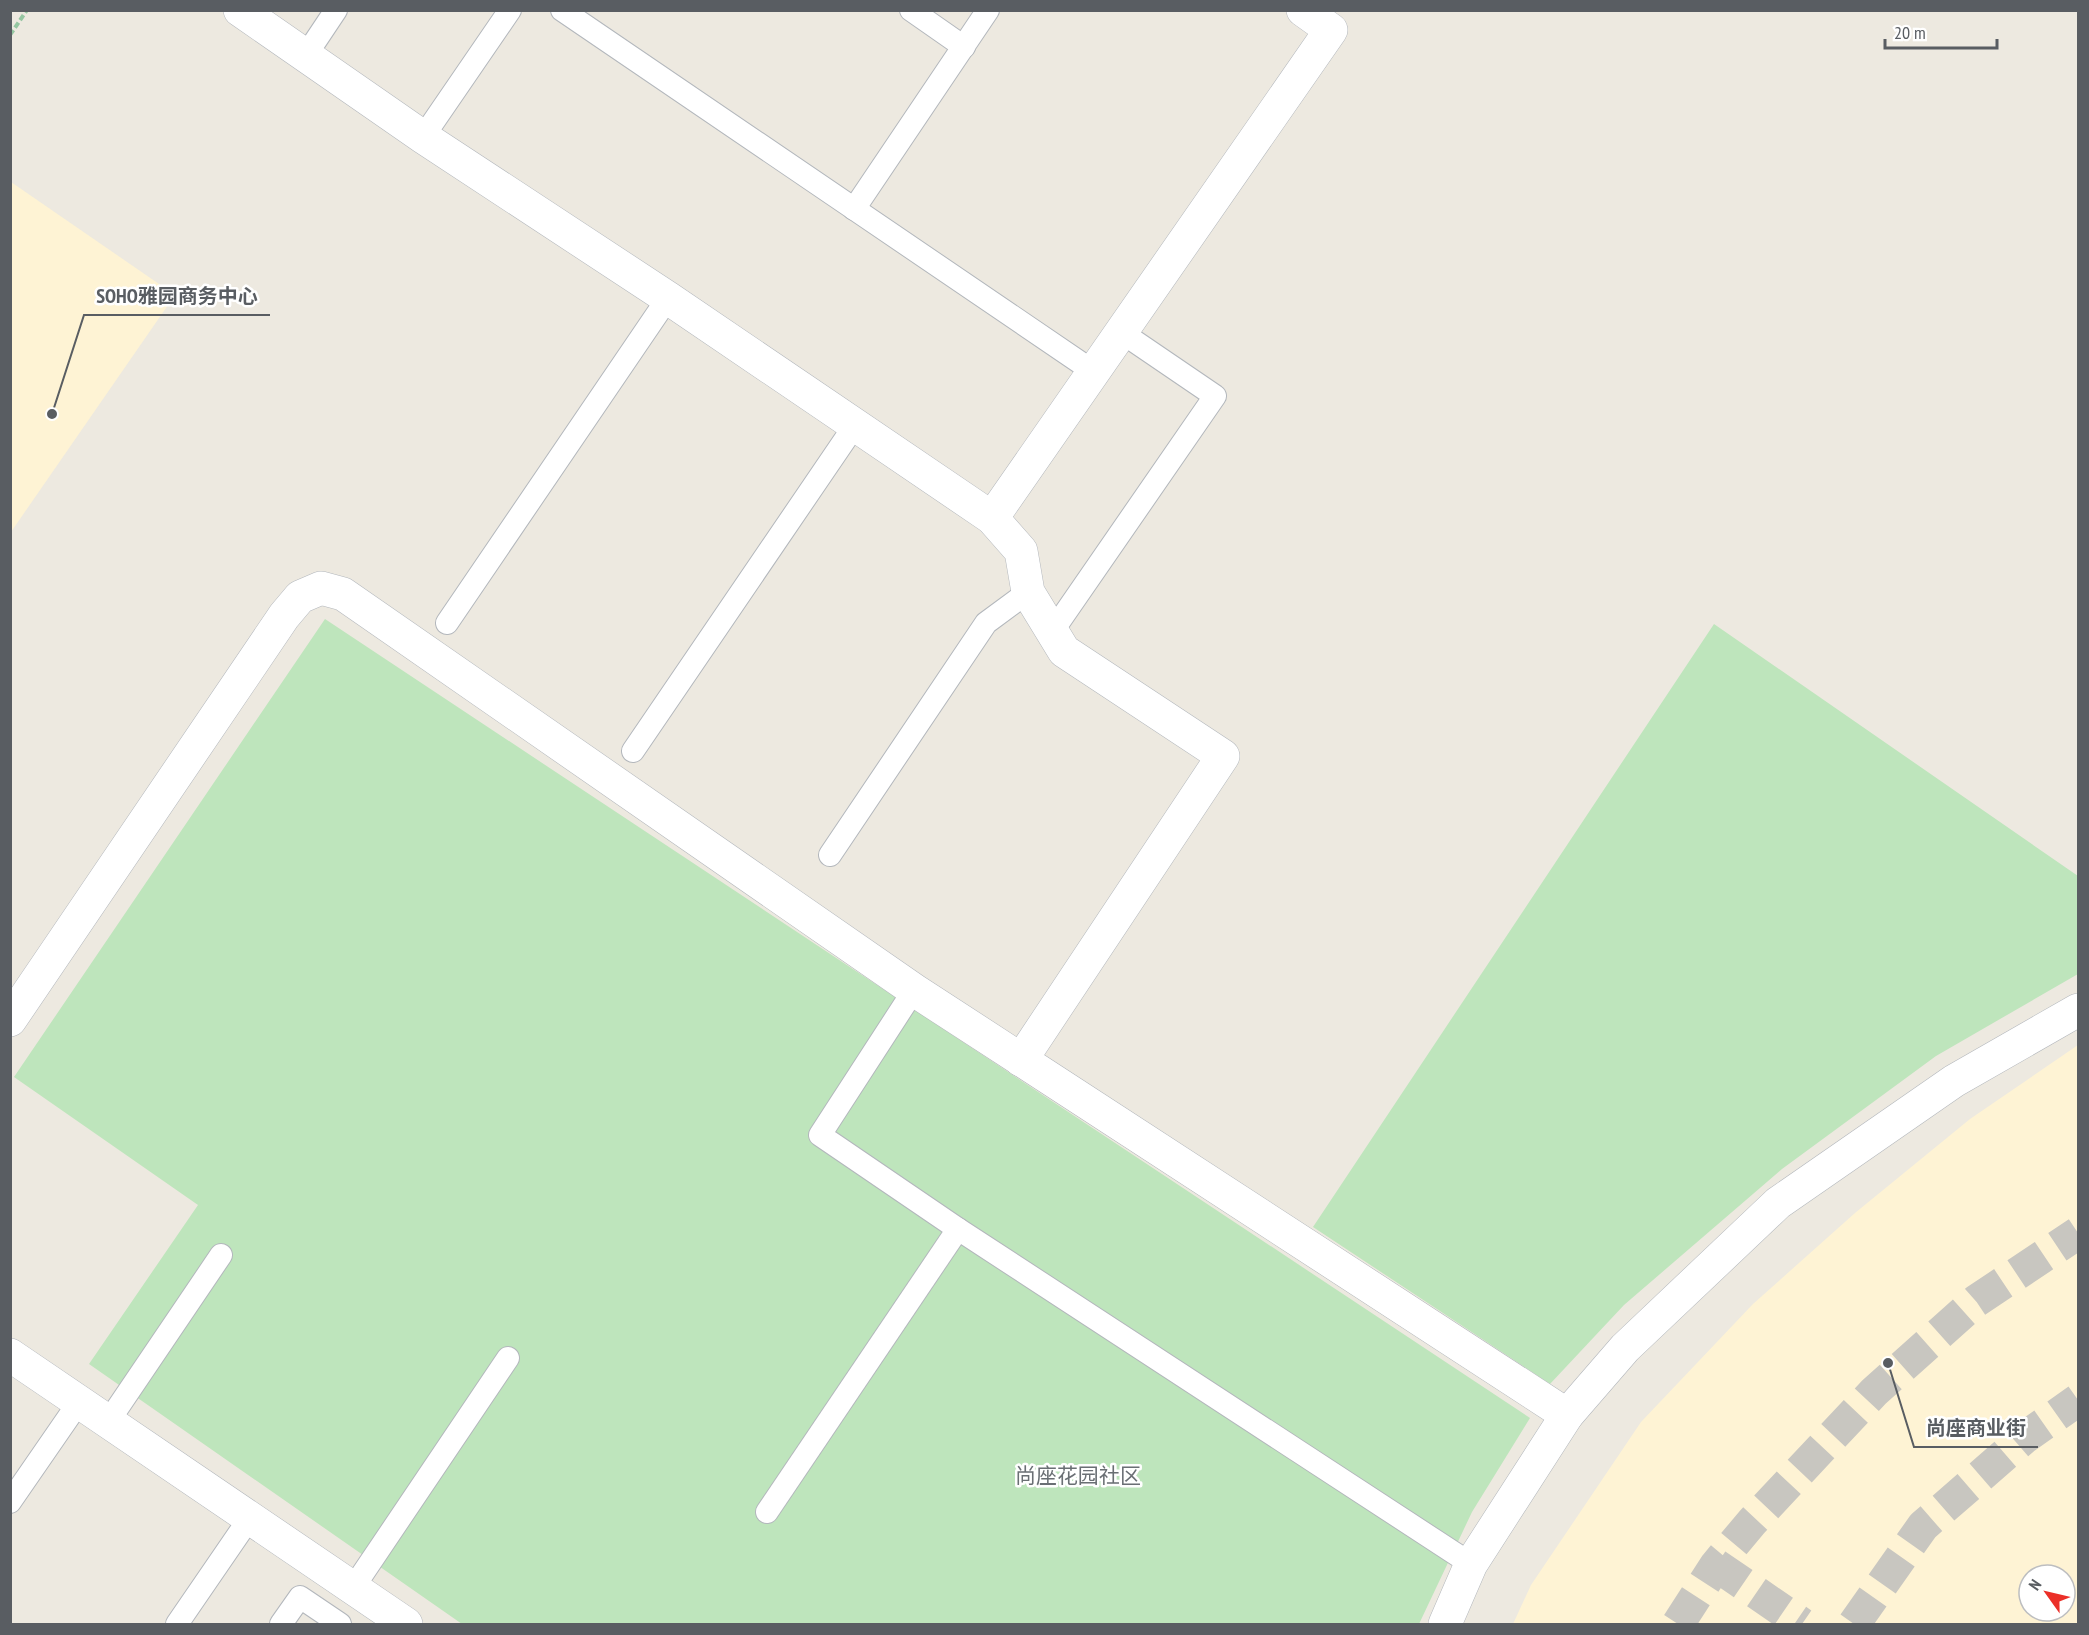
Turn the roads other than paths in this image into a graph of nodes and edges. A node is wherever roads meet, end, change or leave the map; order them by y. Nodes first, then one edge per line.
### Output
1 (240, 10) edge
2 (336, 10) edge
3 (510, 10) edge
4 (562, 10) edge
5 (911, 10) edge
6 (988, 10) edge
7 (1303, 10) edge
8 (963, 47) junction
9 (306, 55) junction
10 (423, 137) junction
11 (855, 209) junction
12 (668, 298) junction
13 (1121, 332) junction
14 (1094, 372) junction
15 (855, 425) junction
16 (992, 518) junction
17 (1028, 592) junction
18 (447, 623) dead end
19 (1052, 632) junction
20 (633, 751) dead end
21 (830, 855) dead end
22 (914, 990) junction
23 (2079, 1010) edge
24 (10, 1020) edge
25 (1021, 1060) junction
26 (958, 1229) junction
27 (221, 1254) dead end
28 (10, 1355) edge
29 (508, 1359) dead end
30 (79, 1402) junction
31 (1567, 1414) junction
32 (108, 1422) junction
33 (10, 1502) edge
34 (767, 1512) dead end
35 (249, 1519) junction
36 (1471, 1563) junction
37 (353, 1588) junction
38 (177, 1624) edge
39 (281, 1624) edge
40 (340, 1624) edge
41 (406, 1624) edge
42 (1445, 1624) edge

1 - 9 street
2 - 9 lane
3 - 10 lane
4 - 11 lane
5 - 8 lane
6 - 8 lane
7 - 13 street
8 - 11 lane
9 - 10 street
10 - 12 street
11 - 14 lane
12 - 15 street
12 - 18 lane
13 - 14 street
13 - 19 lane
14 - 16 street
15 - 16 street
15 - 20 lane
16 - 17 street
17 - 19 street
17 - 21 lane
19 - 25 street
22 - 24 street
22 - 25 street
22 - 26 lane
23 - 31 street
25 - 31 street
26 - 34 lane
26 - 36 lane
27 - 32 lane
28 - 30 street
29 - 37 lane
30 - 32 street
30 - 33 lane
31 - 36 street
32 - 35 street
35 - 37 street
35 - 38 lane
36 - 42 street
37 - 41 street
39 - 40 lane

